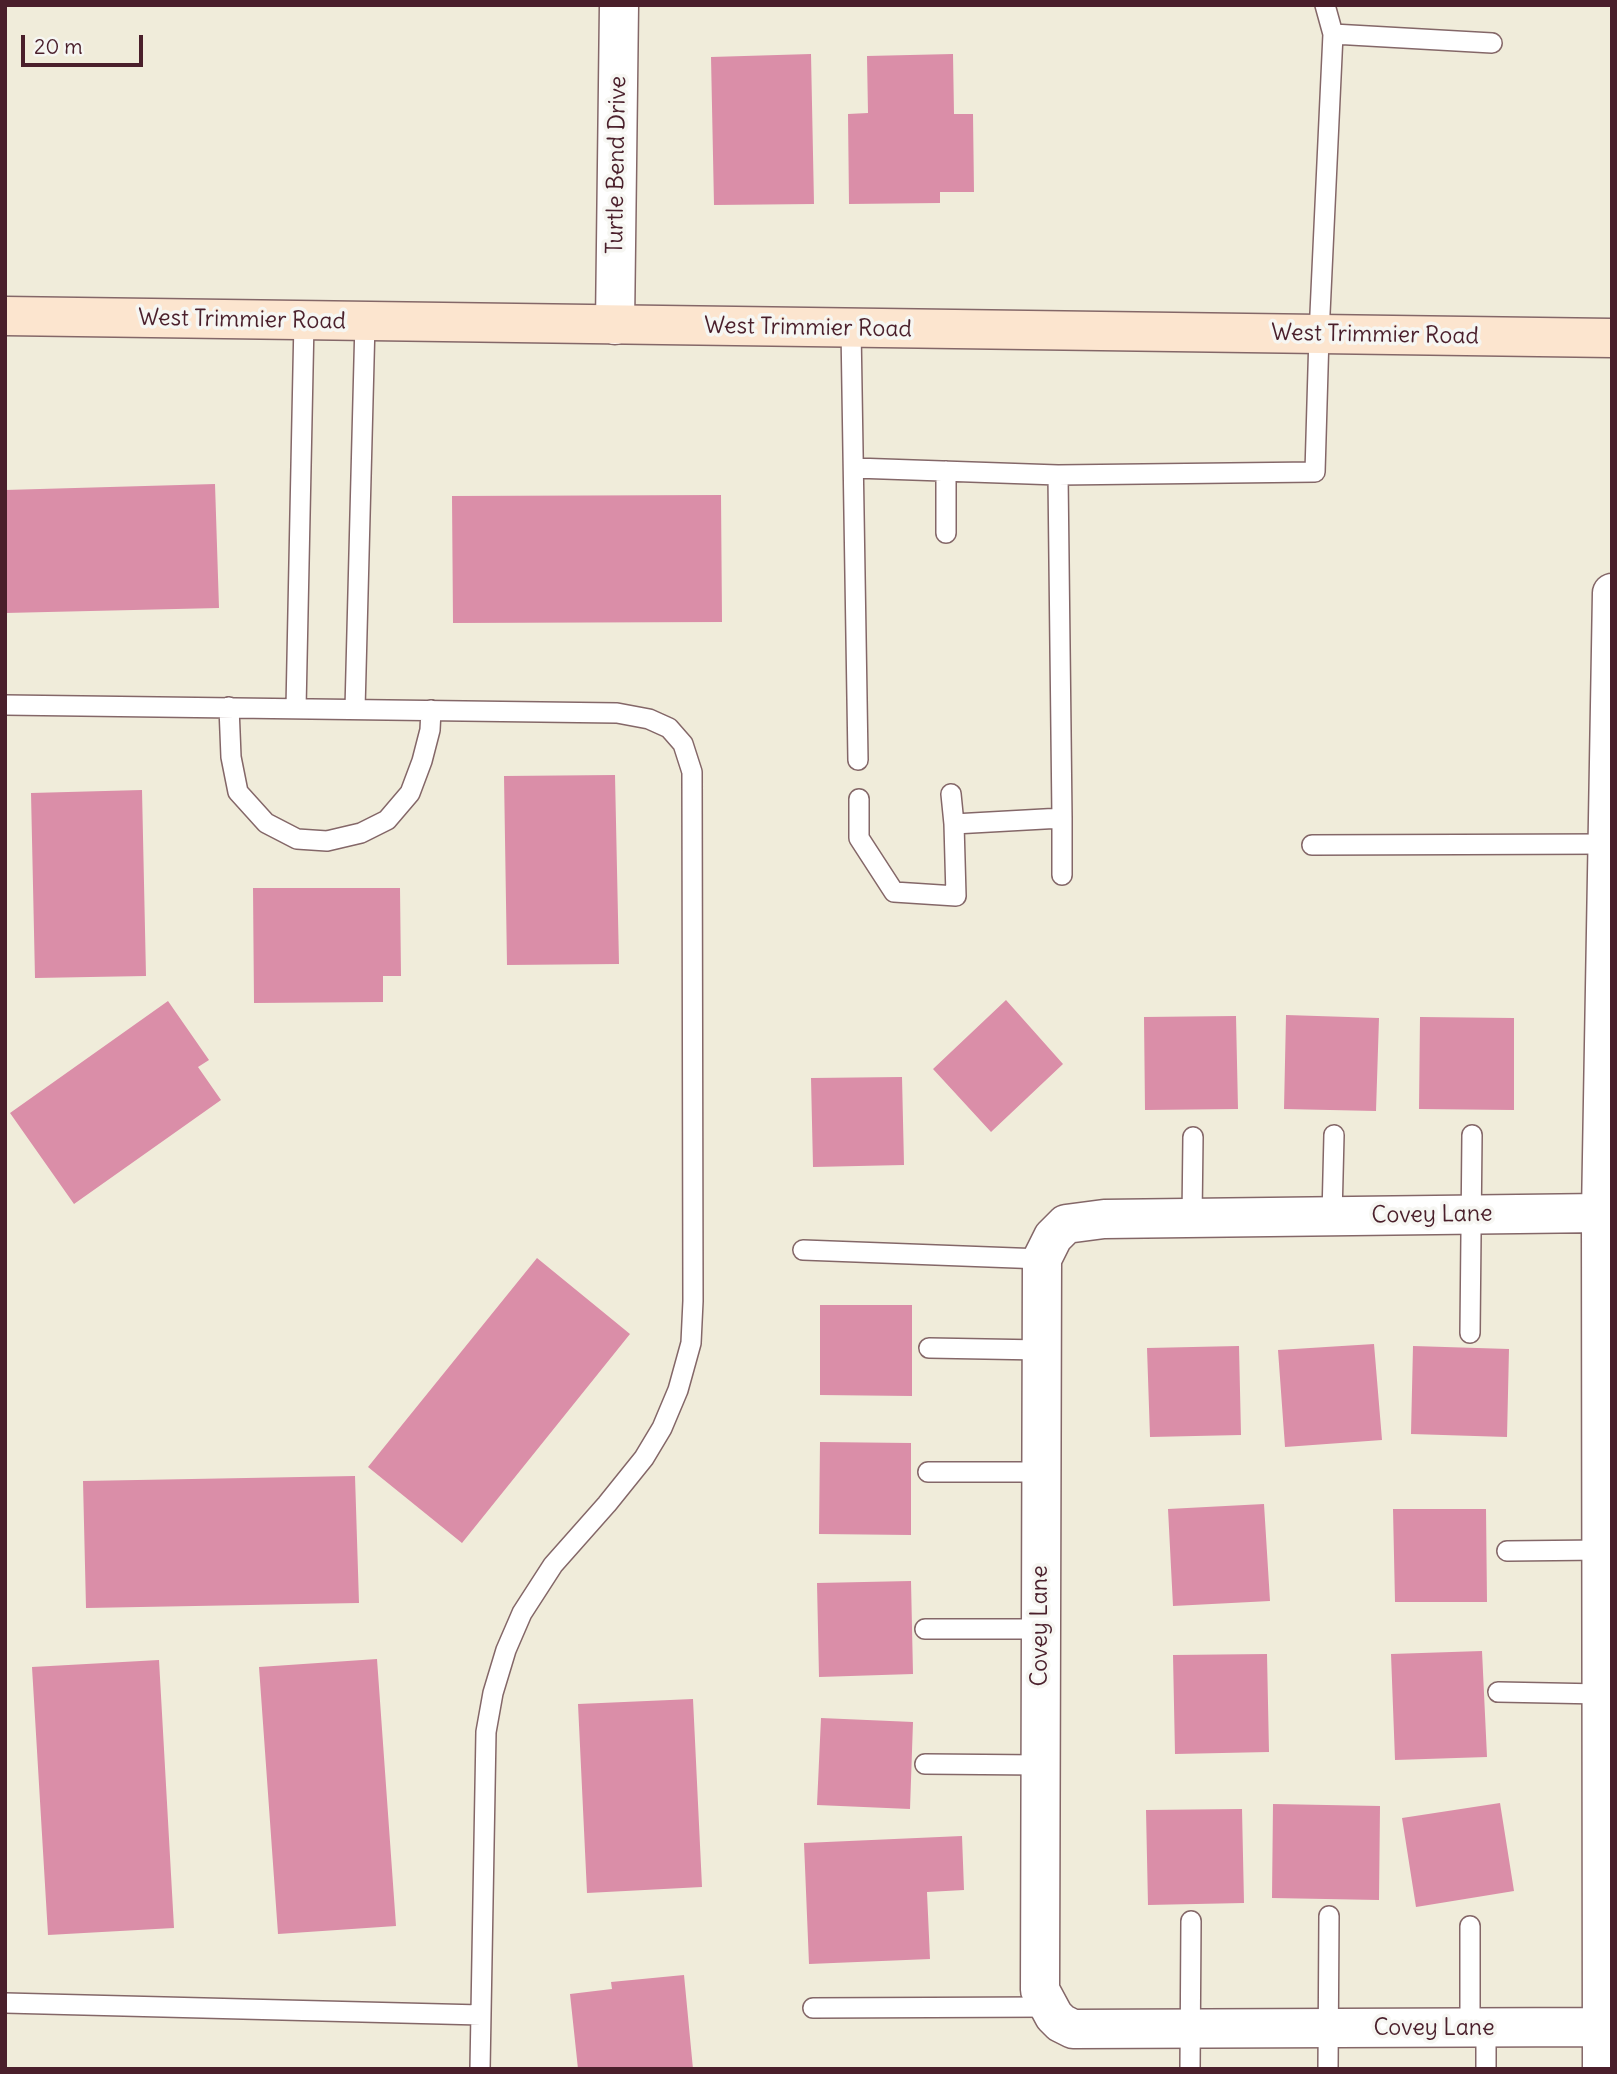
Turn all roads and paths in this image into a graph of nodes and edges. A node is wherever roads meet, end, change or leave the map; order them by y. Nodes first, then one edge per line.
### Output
1 (619, 5) edge
2 (1325, 5) edge
3 (1333, 34) junction
4 (1492, 43) dead end
5 (5, 316) edge
6 (304, 321) junction
7 (365, 322) junction
8 (615, 326) junction
9 (851, 328) junction
10 (1319, 335) junction
11 (1612, 338) edge
12 (855, 468) junction
13 (946, 471) junction
14 (1058, 475) junction
15 (946, 533) dead end
16 (1612, 593) edge
17 (5, 705) edge
18 (229, 707) junction
19 (296, 708) junction
20 (355, 709) junction
21 (431, 710) junction
22 (1610, 748) edge
23 (858, 761) dead end
24 (951, 794) dead end
25 (859, 799) dead end
26 (1062, 818) junction
27 (954, 824) junction
28 (1607, 844) junction
29 (1312, 845) dead end
30 (1062, 875) dead end
31 (1334, 1135) dead end
32 (1472, 1135) dead end
33 (1193, 1137) dead end
34 (1607, 1152) edge
35 (1601, 1213) junction
36 (1471, 1214) junction
37 (1332, 1216) junction
38 (1192, 1218) junction
39 (803, 1250) dead end
40 (1042, 1259) junction
41 (1470, 1333) dead end
42 (929, 1348) dead end
43 (1041, 1350) junction
44 (929, 1472) dead end
45 (1041, 1472) junction
46 (1507, 1551) dead end
47 (1605, 1560) edge
48 (925, 1629) dead end
49 (1040, 1629) junction
50 (1498, 1692) dead end
51 (1601, 1694) junction
52 (925, 1765) dead end
53 (1040, 1765) junction
54 (1329, 1916) dead end
55 (1191, 1921) dead end
56 (1471, 1926) dead end
57 (5, 2003) edge
58 (1048, 2007) junction
59 (813, 2008) dead end
60 (481, 2015) junction
61 (1602, 2027) junction
62 (1328, 2028) junction
63 (1478, 2028) junction
64 (1190, 2029) junction
65 (480, 2069) edge
66 (1190, 2069) edge
67 (1328, 2069) edge
68 (1486, 2069) edge
69 (1602, 2069) edge

1 - 8 street, Turtle Bend Drive
2 - 3 lane
3 - 4 lane
3 - 10 lane
5 - 6 main road, West Trimmier Road
6 - 7 main road, West Trimmier Road
6 - 19 lane
7 - 8 main road, West Trimmier Road
7 - 20 lane
8 - 9 main road, West Trimmier Road
9 - 10 main road, West Trimmier Road
9 - 12 lane
10 - 11 main road, West Trimmier Road
10 - 14 lane
12 - 13 lane
12 - 23 lane
13 - 14 lane
13 - 15 lane
14 - 26 lane
16 - 22 street
17 - 18 lane
18 - 19 lane
18 - 21 lane
19 - 20 lane
20 - 21 lane
21 - 60 lane
22 - 28 street
24 - 27 lane
25 - 27 lane
26 - 27 lane
26 - 30 lane
28 - 29 lane
28 - 34 street
31 - 37 lane
32 - 36 lane
33 - 38 lane
34 - 35 street
35 - 36 street, Covey Lane
35 - 47 street
36 - 37 street, Covey Lane
36 - 41 lane
37 - 38 street, Covey Lane
38 - 40 street, Covey Lane
39 - 40 lane
40 - 43 street, Covey Lane
42 - 43 lane
43 - 45 street, Covey Lane
44 - 45 lane
45 - 49 street, Covey Lane
46 - 47 lane
47 - 51 street
48 - 49 lane
49 - 53 street, Covey Lane
50 - 51 lane
51 - 61 street
52 - 53 lane
53 - 58 street, Covey Lane
54 - 62 lane
55 - 64 lane
56 - 63 lane
57 - 60 lane
58 - 59 lane
58 - 64 street, Covey Lane
60 - 65 lane
61 - 63 street, Covey Lane
61 - 69 street
62 - 63 street, Covey Lane
62 - 64 street, Covey Lane
62 - 67 lane
63 - 68 lane
64 - 66 lane

